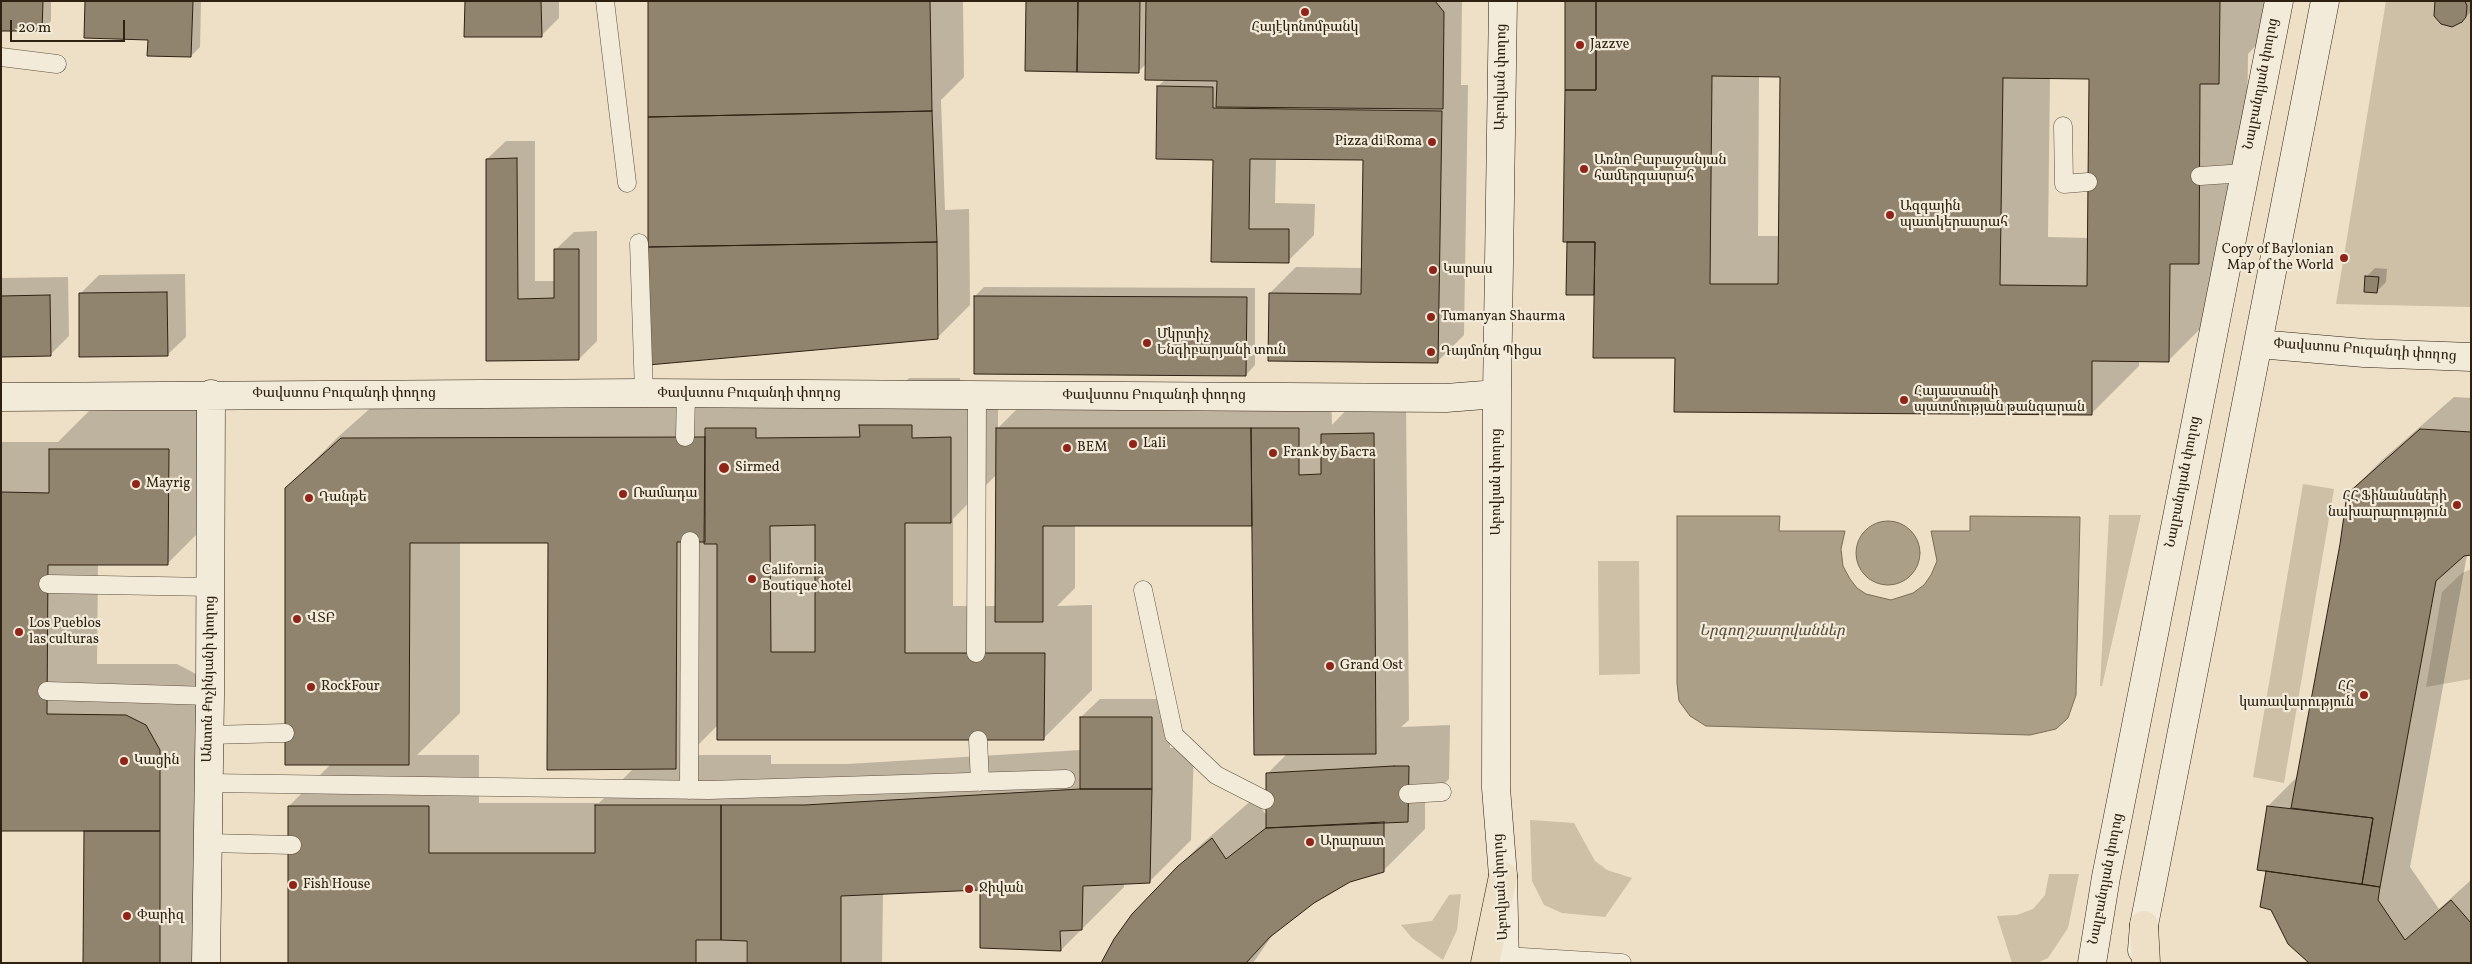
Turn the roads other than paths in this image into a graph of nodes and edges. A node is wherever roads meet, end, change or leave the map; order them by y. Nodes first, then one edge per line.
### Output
1 (605, 1) edge
2 (1503, 1) edge
3 (2279, 1) edge
4 (2325, 1) edge
5 (1, 57) edge
6 (57, 64) dead end
7 (2063, 126) dead end
8 (2245, 173) junction
9 (2200, 176) dead end
10 (2088, 182) dead end
11 (627, 183) dead end
12 (639, 243) dead end
13 (2258, 344) junction
14 (2471, 357) edge
15 (644, 393) junction
16 (211, 394) junction
17 (686, 394) junction
18 (1497, 394) junction
19 (977, 396) junction
20 (1, 397) edge
21 (685, 437) dead end
22 (690, 541) dead end
23 (48, 584) dead end
24 (211, 586) junction
25 (1143, 590) dead end
26 (976, 654) dead end
27 (47, 691) dead end
28 (210, 696) junction
29 (285, 733) dead end
30 (210, 735) junction
31 (978, 740) dead end
32 (1066, 779) dead end
33 (980, 782) junction
34 (209, 783) junction
35 (689, 790) junction
36 (1442, 792) dead end
37 (1408, 794) dead end
38 (1265, 800) dead end
39 (208, 843) junction
40 (292, 845) dead end
41 (2144, 924) junction
42 (1498, 961) edge
43 (206, 963) edge
44 (1622, 963) edge
45 (2092, 963) edge
46 (2140, 963) edge
47 (2146, 963) edge

1 - 11 lane
2 - 18 main road, Աբովյան փողոց
3 - 8 main road, Նալբանդյան փողոց
4 - 13 main road
5 - 6 lane
7 - 10 lane
8 - 9 lane
8 - 45 main road, Նալբանդյան փողոց
12 - 15 lane
13 - 14 main road, Փավստոս Բուզանդի փողոց
13 - 41 main road
15 - 16 main road, Փավստոս Բուզանդի փողոց
15 - 17 main road, Փավստոս Բուզանդի փողոց
16 - 20 main road, Փավստոս Բուզանդի փողոց
16 - 24 main road, Անտոն Քոչինյանի փողոց
17 - 19 main road, Փավստոս Բուզանդի փողոց
17 - 21 lane
18 - 19 main road, Փավստոս Բուզանդի փողոց
18 - 42 main road, Աբովյան փողոց
19 - 26 lane
22 - 35 lane
23 - 24 lane
24 - 28 main road, Անտոն Քոչինյանի փողոց
25 - 38 lane
27 - 28 lane
28 - 30 main road, Անտոն Քոչինյանի փողոց
29 - 30 lane
30 - 34 main road, Անտոն Քոչինյանի փողոց
31 - 33 lane
32 - 33 lane
33 - 35 lane
34 - 35 lane
34 - 39 main road, Անտոն Քոչինյանի փողոց
36 - 37 lane
39 - 40 lane
39 - 43 main road, Անտոն Քոչինյանի փողոց
41 - 46 main road
41 - 47 main road
42 - 44 lane

